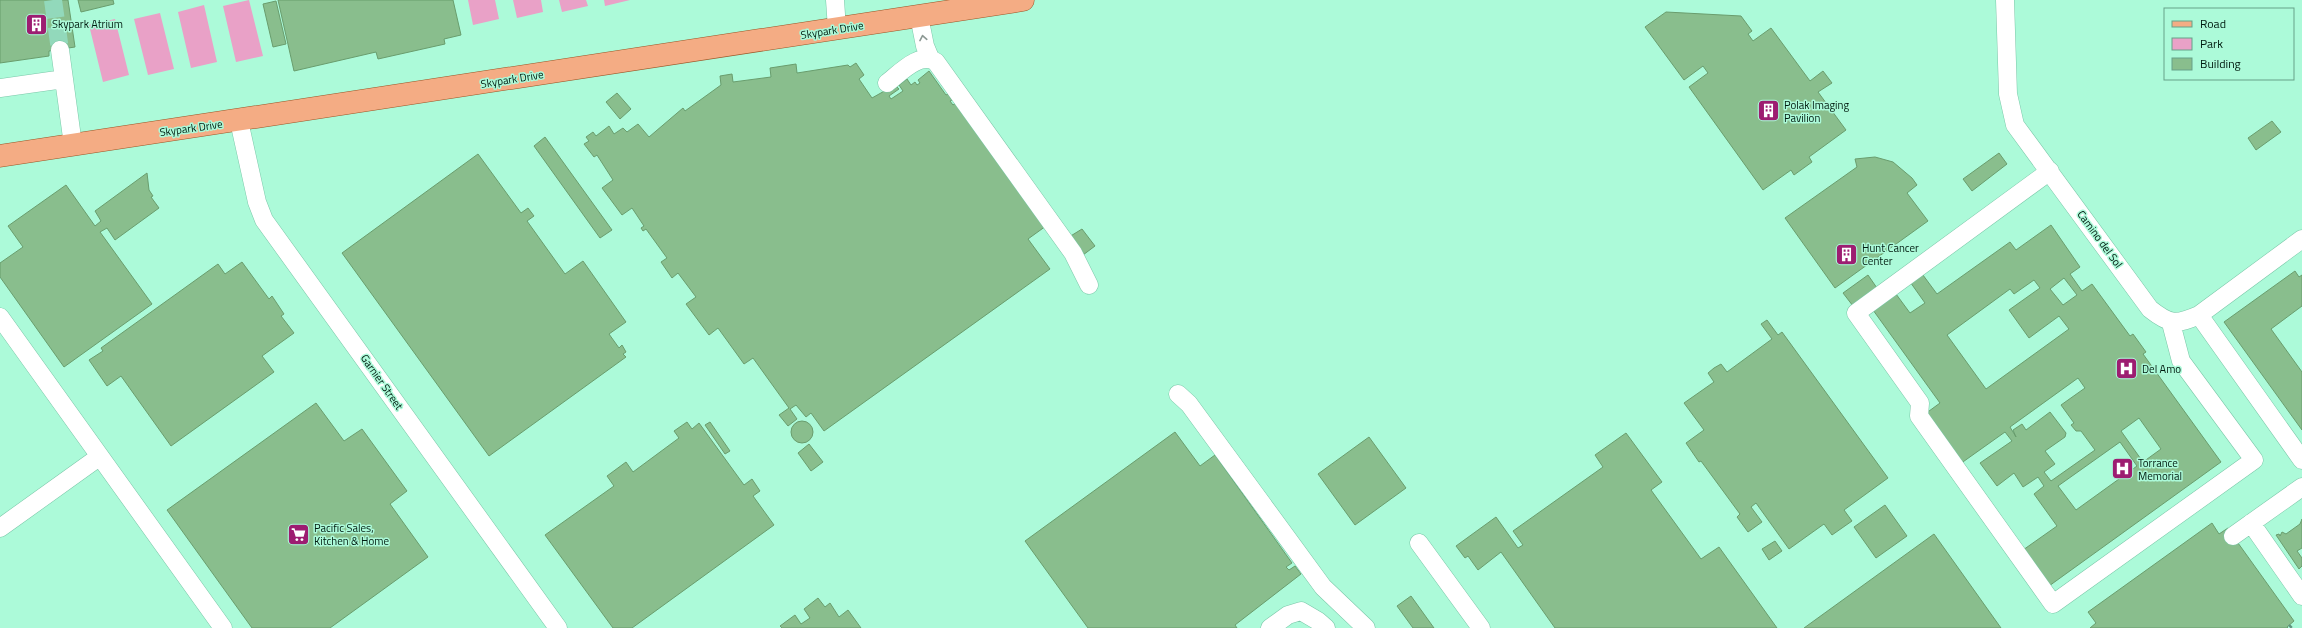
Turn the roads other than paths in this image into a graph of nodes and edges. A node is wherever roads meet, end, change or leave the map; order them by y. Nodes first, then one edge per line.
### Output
1 (835, 0) edge
2 (1023, 0) edge
3 (2005, 0) edge
4 (919, 16) junction
5 (836, 29) junction
6 (60, 50) tunnel mouth
7 (930, 58) junction
8 (64, 79) junction
9 (886, 82) dead end
10 (0, 88) edge
11 (239, 121) junction
12 (73, 145) junction
13 (0, 156) edge
14 (2050, 171) junction
15 (2300, 244) edge
16 (1089, 285) dead end
17 (2199, 315) junction
18 (0, 316) edge
19 (2171, 323) junction
20 (1178, 394) dead end
21 (99, 457) junction
22 (2302, 460) edge
23 (2302, 487) edge
24 (2251, 523) junction
25 (0, 528) edge
26 (2233, 536) dead end
27 (1419, 543) dead end
28 (2302, 596) edge
29 (1339, 601) junction
30 (1318, 626) edge
31 (223, 628) edge
32 (558, 628) edge
33 (1270, 628) edge
34 (1366, 628) edge
35 (1481, 628) edge

1 - 5 street
2 - 4 main road, Skypark Drive
3 - 14 street, Camino del Sol
4 - 5 main road, Skypark Drive
7 -> 4 street
5 - 11 main road, Skypark Drive
6 - 8 street
7 - 9 street
7 - 16 street
8 - 10 street
8 - 12 street
11 - 12 main road, Skypark Drive
11 - 32 street, Garnier Street
12 - 13 main road, Skypark Drive
14 - 19 street, Camino del Sol
14 - 19 street
15 - 17 street
17 - 19 street
17 - 22 street
18 - 21 street
20 - 29 street
21 - 25 street
21 - 31 street
23 - 24 street
24 - 26 street
24 - 28 street
27 - 35 street
29 - 30 street
29 - 34 street
30 - 33 street

